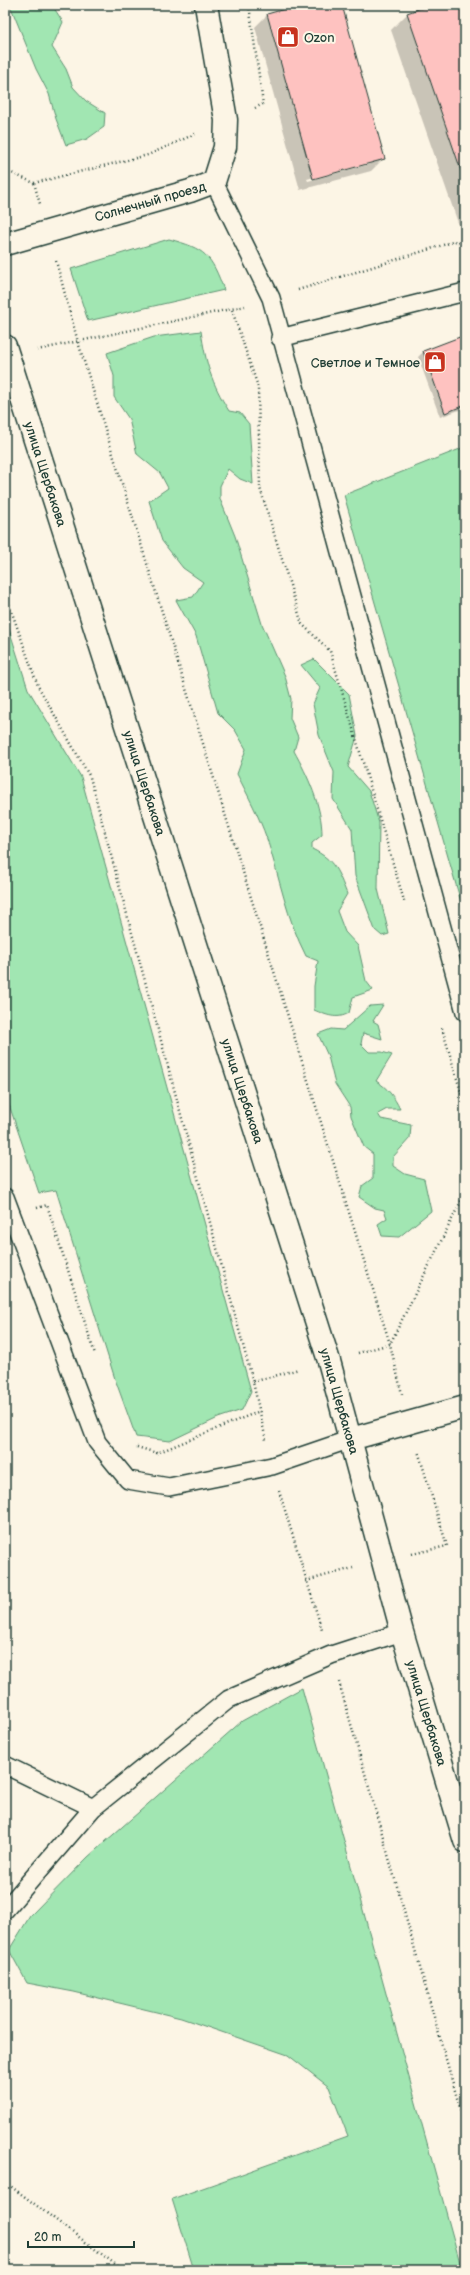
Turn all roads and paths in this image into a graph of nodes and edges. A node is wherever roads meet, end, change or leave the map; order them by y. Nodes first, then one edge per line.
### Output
1 (206, 5) edge
2 (249, 5) edge
3 (226, 120) junction
4 (5, 170) edge
5 (214, 182) junction
6 (34, 183) junction
7 (48, 231) junction
8 (5, 244) edge
9 (465, 246) edge
10 (465, 292) edge
11 (271, 298) junction
12 (232, 310) junction
13 (280, 338) junction
14 (78, 342) junction
15 (7, 350) edge
16 (5, 593) edge
17 (406, 909) dead end
18 (465, 1012) edge
19 (440, 1022) dead end
20 (465, 1106) edge
21 (465, 1193) edge
22 (5, 1197) edge
23 (12, 1217) junction
24 (390, 1344) junction
25 (329, 1360) junction
26 (98, 1361) dead end
27 (253, 1382) junction
28 (465, 1407) edge
29 (260, 1411) junction
30 (409, 1422) junction
31 (351, 1438) junction
32 (130, 1444) dead end
33 (272, 1466) junction
34 (383, 1560) junction
35 (306, 1581) junction
36 (402, 1632) junction
37 (331, 1655) junction
38 (5, 1765) edge
39 (93, 1808) junction
40 (465, 1841) edge
41 (5, 1910) edge
42 (465, 2126) edge
43 (5, 2182) edge
44 (123, 2270) edge

1 - 3 main road, Солнечный проезд
2 - 3 path
3 - 5 main road, Солнечный проезд
3 - 6 path
4 - 6 path
5 - 7 main road, Солнечный проезд
5 - 11 lane
6 - 7 path
7 - 8 main road, Солнечный проезд
7 - 14 path
9 - 11 path
10 - 13 lane
11 - 12 path
11 - 13 lane
12 - 14 path
12 - 17 path
13 - 18 lane
14 - 15 path
14 - 24 path
15 - 25 main road, улица Щербакова
16 - 27 path
19 - 20 path
21 - 24 path
22 - 23 lane
23 - 26 path
23 - 33 lane
24 - 25 path
24 - 30 path
25 - 27 path
25 - 31 main road, улица Щербакова
27 - 29 path
28 - 30 main road
29 - 32 path
29 - 33 path
30 - 31 main road
30 - 34 path
31 - 33 lane
31 - 34 main road, улица Щербакова
33 - 35 path
34 - 35 path
34 - 36 main road, улица Щербакова
35 - 37 path
36 - 37 lane
36 - 40 main road, улица Щербакова
37 - 39 lane
37 - 42 path
38 - 39 lane
39 - 41 lane
43 - 44 path

